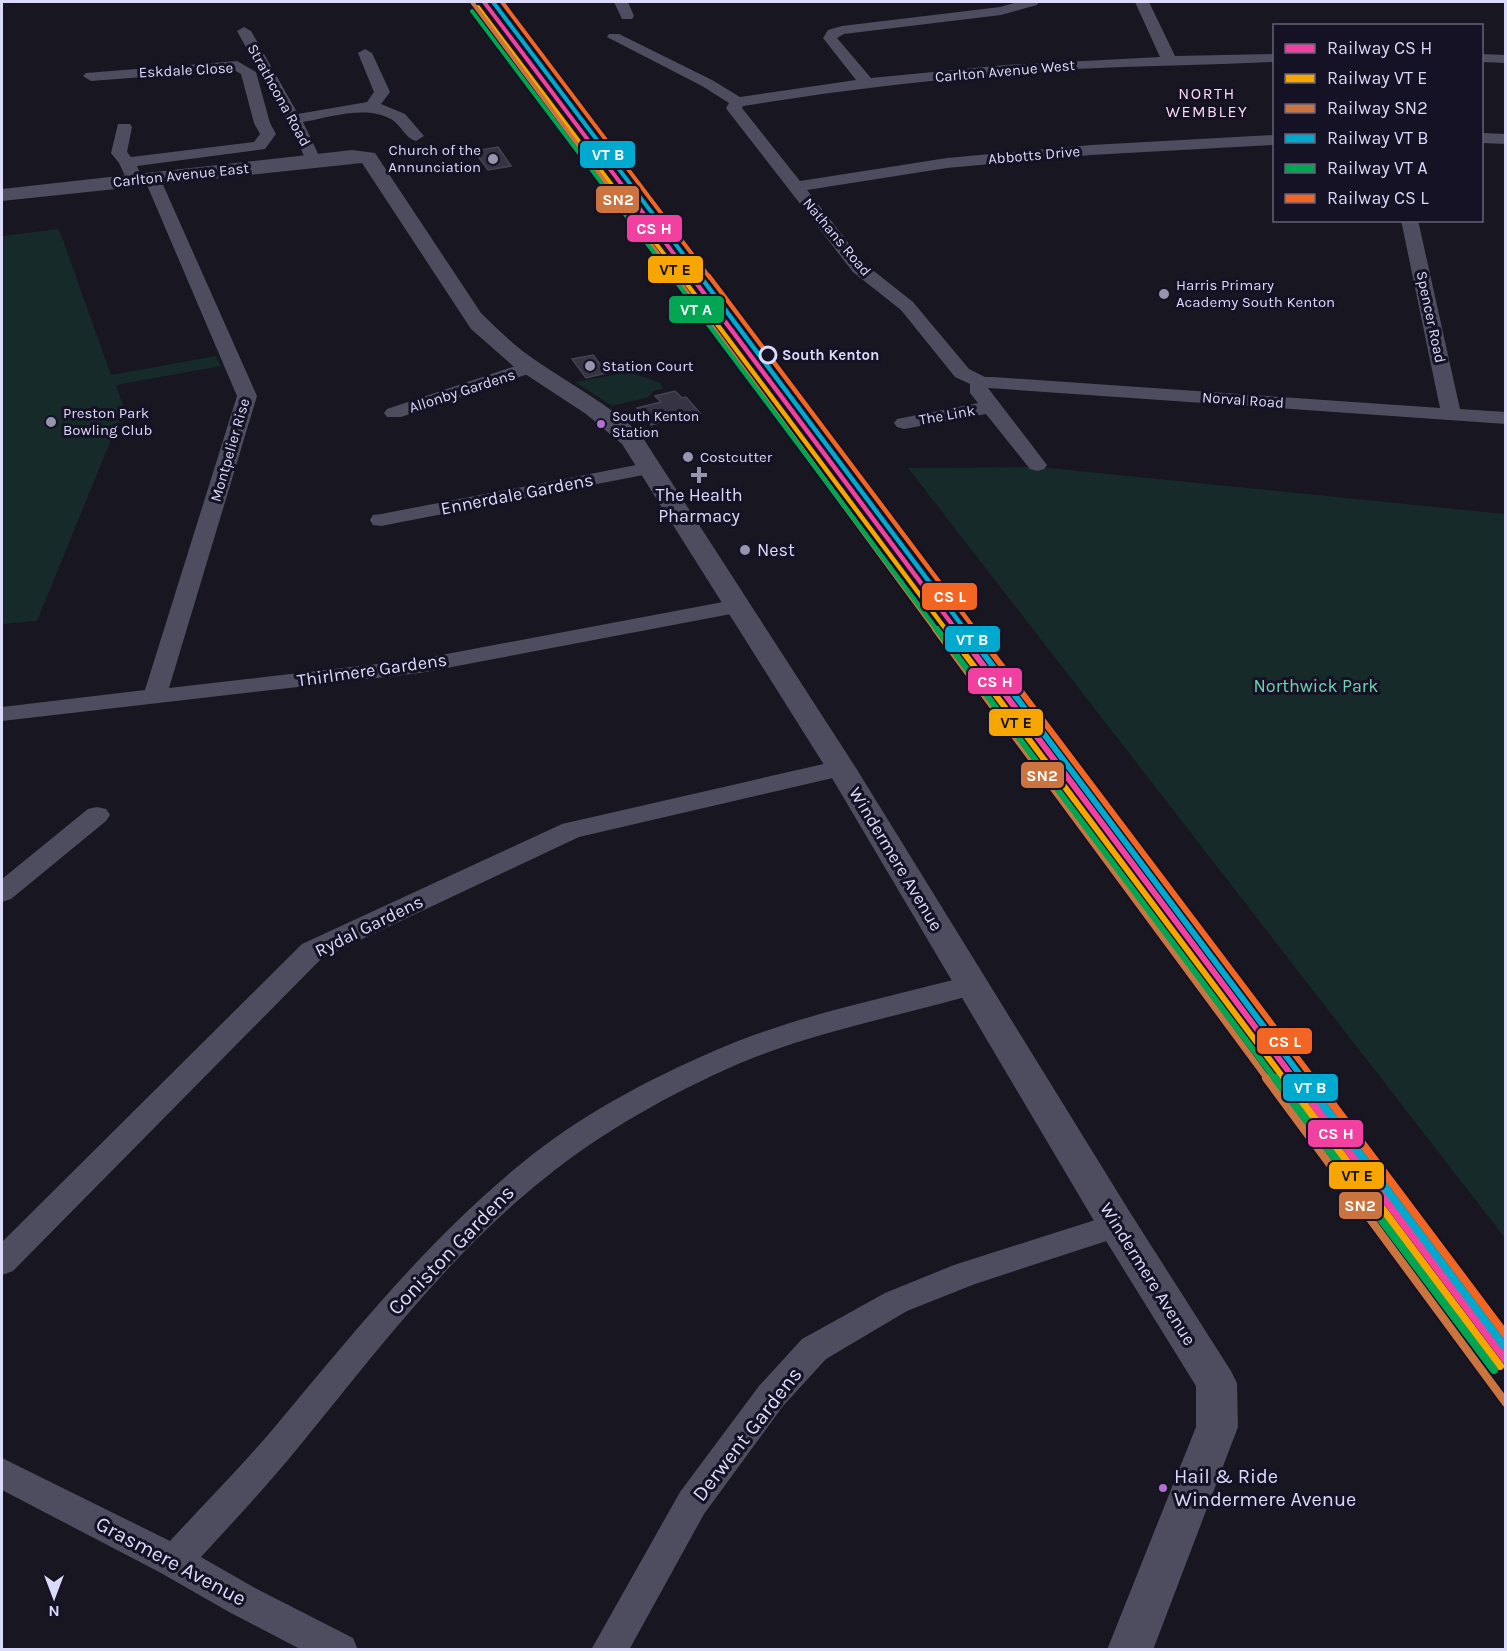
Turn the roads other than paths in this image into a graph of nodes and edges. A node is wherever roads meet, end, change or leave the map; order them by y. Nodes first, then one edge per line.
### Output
1 (621, 2) edge
2 (1032, 2) edge
3 (1142, 2) edge
4 (627, 16) dead end
5 (244, 31) dead end
6 (614, 37) dead end
7 (365, 53) dead end
8 (1273, 58) edge
9 (1483, 58) edge
10 (1506, 58) edge
11 (1169, 60) junction
12 (91, 76) dead end
13 (868, 84) junction
14 (737, 102) junction
15 (372, 106) junction
16 (294, 119) junction
17 (124, 127) dead end
18 (416, 136) dead end
19 (1483, 138) edge
20 (1506, 139) edge
21 (1273, 140) edge
22 (360, 155) joint
23 (313, 160) junction
24 (138, 173) junction
25 (795, 187) junction
26 (2, 195) edge
27 (1408, 222) edge
28 (530, 367) junction
29 (981, 381) junction
30 (990, 407) junction
31 (394, 413) dead end
32 (1451, 414) junction
33 (1506, 417) edge
34 (904, 423) dead end
35 (1037, 465) dead end
36 (652, 468) junction
37 (381, 520) dead end
38 (739, 606) junction
39 (154, 698) junction
40 (2, 714) edge
41 (841, 768) junction
42 (97, 815) dead end
43 (2, 893) edge
44 (972, 985) junction
45 (1117, 1225) junction
46 (2, 1262) edge
47 (2, 1473) edge
48 (174, 1561) junction
49 (340, 1650) edge
50 (609, 1650) edge
51 (1130, 1650) edge

1 - 4 street
2 - 13 street
3 - 11 street
5 - 16 street, Strathcona Road
6 - 14 street
7 - 15 street
8 - 11 street, Carlton Avenue West
9 - 10 street
11 - 13 street, Carlton Avenue West
12 - 24 street, Eskdale Close
13 - 14 street, Carlton Avenue West
14 - 25 street, Nathans Road
15 - 16 street
15 - 18 street
16 - 23 street, Strathcona Road
17 - 24 street, Montpelier Rise
19 - 20 street
21 - 25 street, Abbotts Drive
22 - 23 street, Carlton Avenue East
22 - 28 street, Windermere Avenue
23 - 24 street, Carlton Avenue East
24 - 26 street, Carlton Avenue East
24 - 39 street, Montpelier Rise
25 - 29 street, Nathans Road
27 - 32 street, Spencer Road
28 - 31 street, Allonby Gardens
28 - 36 street, Windermere Avenue
29 - 30 street
29 - 32 street, Norval Road
30 - 34 street, The Link
30 - 35 street
32 - 33 street, Norval Road
36 - 37 street, Ennerdale Gardens
36 - 38 street, Windermere Avenue
38 - 39 street, Thirlmere Gardens
38 - 41 street, Windermere Avenue
39 - 40 street, Thirlmere Gardens
41 - 44 street, Windermere Avenue
41 - 46 street, Rydal Gardens
42 - 43 street
44 - 45 street, Windermere Avenue
44 - 48 street, Coniston Gardens
45 - 50 street, Derwent Gardens
45 - 51 street, Windermere Avenue
47 - 48 street, Grasmere Avenue
48 - 49 street, Grasmere Avenue

